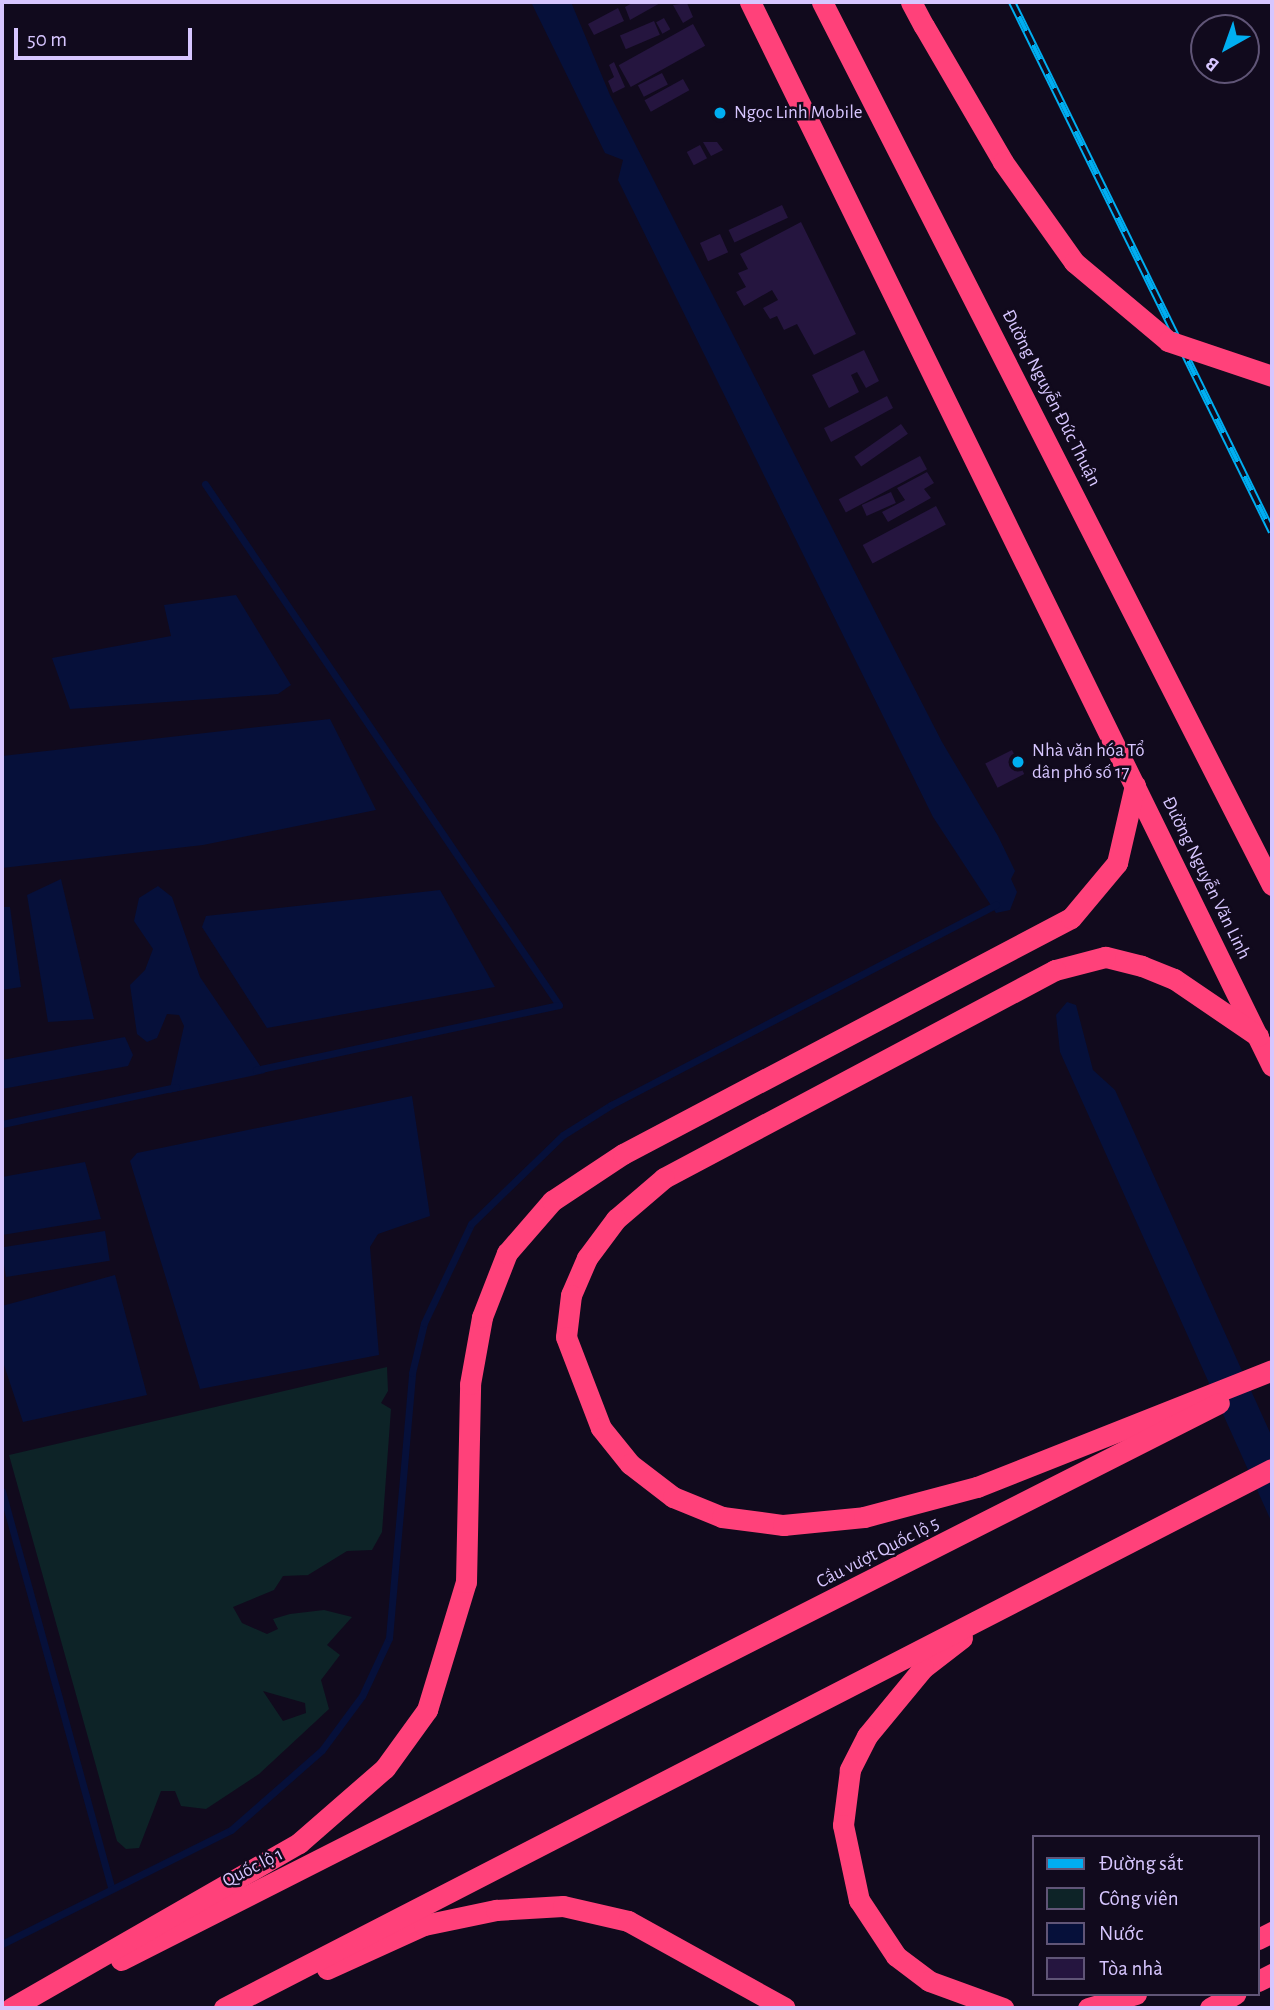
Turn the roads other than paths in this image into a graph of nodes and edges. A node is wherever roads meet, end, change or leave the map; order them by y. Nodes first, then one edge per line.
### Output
1 (750, 2) edge
2 (822, 2) edge
3 (911, 2) edge
4 (1272, 376) edge
5 (1135, 785) junction
6 (1239, 814) junction
7 (1272, 869) edge
8 (1272, 885) edge
9 (1258, 1036) junction
10 (1272, 1066) edge
11 (1272, 1372) edge
12 (1272, 1469) edge
13 (1181, 1516) junction
14 (502, 1769) joint
15 (1129, 1996) edge
16 (1231, 1996) edge
17 (11, 2008) edge
18 (25, 2008) edge
19 (225, 2008) edge
20 (246, 2008) edge
21 (785, 2008) edge
22 (1003, 2008) edge
23 (1088, 2008) edge
24 (1210, 2008) edge

1 - 5 highway
2 - 6 highway, Đường Nguyễn Đức Thuận
3 - 4 highway, bridge
5 - 9 highway, Đường Nguyễn Văn Linh
5 - 17 highway
6 - 7 highway
6 - 8 highway
9 - 10 highway, Đường Nguyễn Văn Linh
9 - 11 highway
11 - 14 highway, Cầu vượt Quốc lộ 5
12 - 13 highway
13 - 19 highway
13 - 22 highway
14 - 18 highway, Quốc lộ 1
15 - 23 highway
16 - 24 highway
20 - 21 highway

